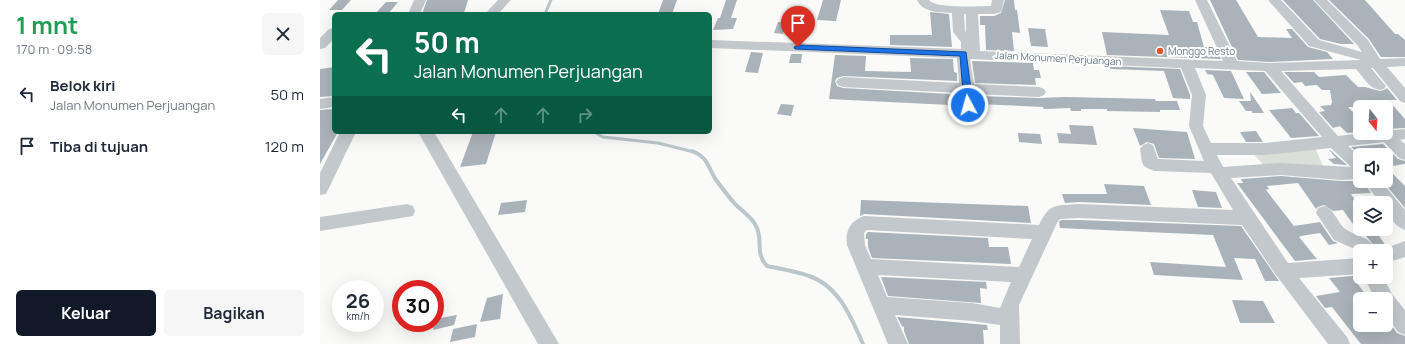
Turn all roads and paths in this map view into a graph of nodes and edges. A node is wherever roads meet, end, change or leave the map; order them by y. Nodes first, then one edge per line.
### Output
1 (420, 0) edge
2 (505, 0) edge
3 (923, 0) edge
4 (998, 0) edge
5 (1201, 0) edge
6 (1274, 0) edge
7 (1320, 0) edge
8 (958, 10) junction
9 (972, 10) junction
10 (415, 12) edge
11 (492, 12) edge
12 (320, 28) edge
13 (332, 29) edge
14 (332, 34) edge
15 (712, 44) edge
16 (320, 45) edge
17 (968, 54) junction
18 (1375, 61) junction
19 (1405, 62) edge
20 (1186, 64) junction
21 (1359, 64) junction
22 (1232, 65) junction
23 (1269, 66) junction
24 (843, 82) dead end
25 (1379, 86) dead end
26 (967, 89) junction
27 (1039, 92) dead end
28 (1405, 98) edge
29 (332, 102) edge
30 (320, 104) edge
31 (968, 105) dead end
32 (347, 134) edge
33 (427, 134) edge
34 (1405, 134) edge
35 (1393, 135) edge
36 (1353, 140) edge
37 (1391, 140) edge
38 (1335, 142) junction
39 (1148, 149) dead end
40 (1206, 149) junction
41 (1405, 154) edge
42 (1353, 160) edge
43 (1217, 170) junction
44 (1353, 173) edge
45 (322, 181) edge
46 (1378, 188) edge
47 (407, 211) dead end
48 (1324, 213) dead end
49 (1247, 218) junction
50 (1405, 223) edge
51 (320, 224) edge
52 (1044, 232) junction
53 (1360, 244) edge
54 (1405, 249) edge
55 (1393, 253) edge
56 (864, 266) junction
57 (1353, 266) edge
58 (1284, 271) junction
59 (1024, 275) junction
60 (882, 305) junction
61 (1393, 310) edge
62 (1009, 318) junction
63 (1405, 326) edge
64 (549, 344) edge
65 (898, 344) edge
66 (1010, 344) edge
67 (1340, 344) edge

1 - 10 street
2 - 11 street
3 - 8 street
4 - 9 street
5 - 22 street
6 - 18 street
7 - 18 street
8 - 9 street
8 - 17 street
9 - 17 street
12 - 13 street
14 - 16 street
15 - 17 street, Jalan Monumen Perjuangan
17 - 20 street, Jalan Monumen Perjuangan
17 - 26 street
18 - 19 street, Jalan Monumen Perjuangan
18 - 21 street, Jalan Monumen Perjuangan
18 - 28 street
20 - 22 street, Jalan Monumen Perjuangan
20 - 40 street
21 - 23 street, Jalan Monumen Perjuangan
21 - 25 street
22 - 23 street, Jalan Monumen Perjuangan
23 - 38 street
24 - 26 street
26 - 27 street
26 - 31 street
29 - 30 street
32 - 45 street
33 - 64 street
34 - 35 street
36 - 38 street
37 - 41 street
38 - 40 street
38 - 42 street
39 - 43 street
40 - 43 street
43 - 44 street
43 - 49 street
46 - 50 street
47 - 51 street
48 - 53 street
49 - 52 street
49 - 58 street
52 - 56 street
52 - 59 street
54 - 55 street
56 - 59 street
56 - 60 street
57 - 58 street
58 - 67 street
59 - 62 street
60 - 62 street
60 - 65 street
61 - 63 street
62 - 66 street

